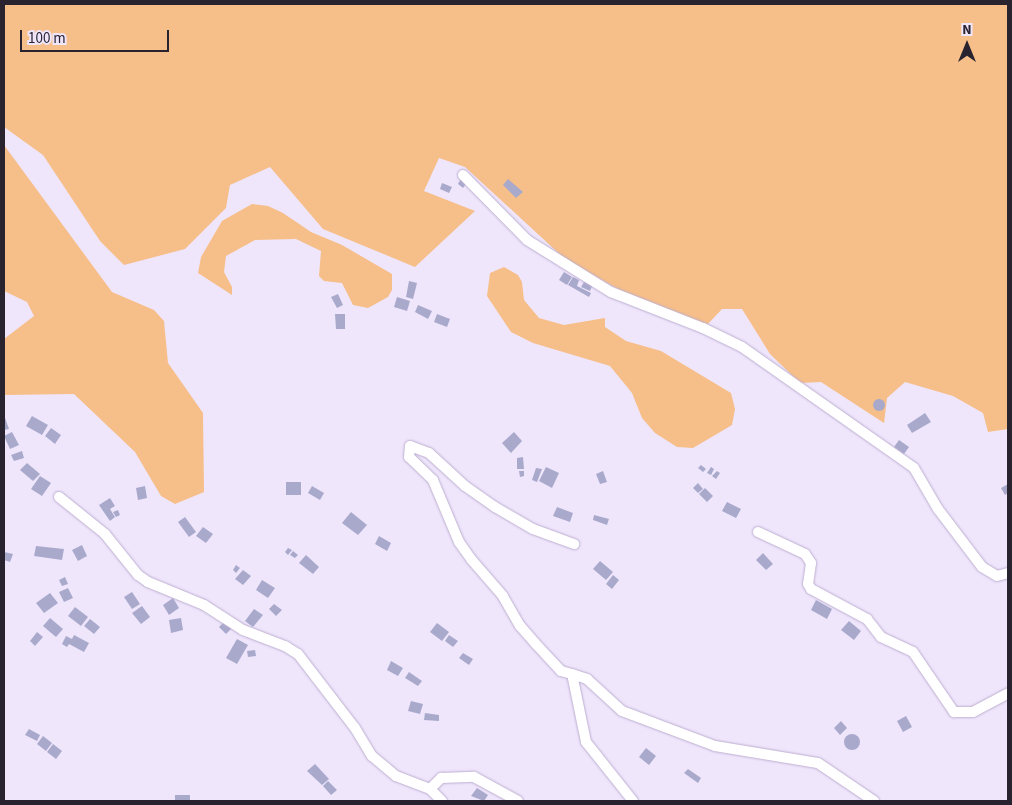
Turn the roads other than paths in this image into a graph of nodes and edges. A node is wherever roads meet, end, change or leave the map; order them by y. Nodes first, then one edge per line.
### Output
1 (463, 175) dead end
2 (59, 497) dead end
3 (758, 532) dead end
4 (574, 544) dead end
5 (1008, 573) edge
6 (572, 674) junction
7 (1008, 693) edge
8 (430, 789) junction
9 (442, 801) edge
10 (518, 801) edge
11 (633, 801) edge
12 (874, 801) edge

1 - 5 street
2 - 8 street
3 - 7 street
4 - 6 street
6 - 11 street
6 - 12 street
8 - 9 street
8 - 10 street

